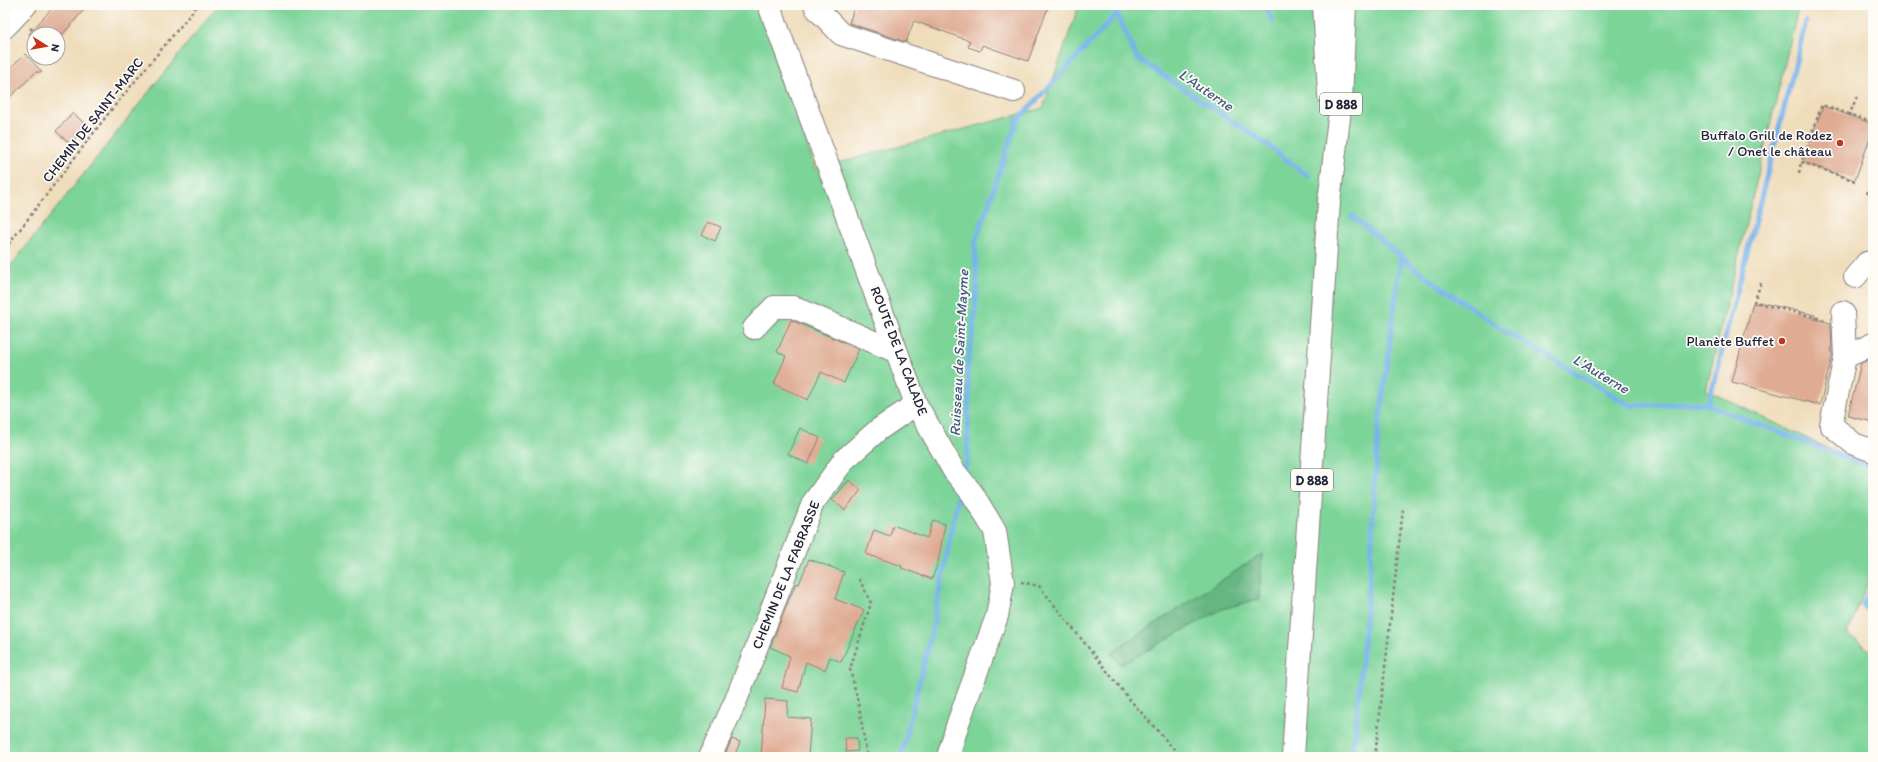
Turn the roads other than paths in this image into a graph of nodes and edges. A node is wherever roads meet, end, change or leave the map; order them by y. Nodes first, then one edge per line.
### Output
1 (26, 5) edge
2 (770, 5) edge
3 (815, 5) edge
4 (1324, 5) edge
5 (1344, 5) edge
6 (5, 27) edge
7 (1014, 91) dead end
8 (1330, 202) junction
9 (1843, 312) dead end
10 (754, 328) dead end
11 (1873, 344) edge
12 (897, 352) junction
13 (1845, 357) junction
14 (916, 404) junction
15 (1873, 450) edge
16 (710, 757) edge
17 (948, 757) edge
18 (1293, 757) edge

1 - 6 street
2 - 12 street, ROUTE DE LA CALADE
3 - 7 street
4 - 8 street, D 888
5 - 8 street, D 888
8 - 18 street, D 888
9 - 13 street
10 - 12 street
11 - 13 street
12 - 14 street, ROUTE DE LA CALADE
13 - 15 street
14 - 16 street, CHEMIN DE LA FABRASSE
14 - 17 street, ROUTE DE LA CALADE

